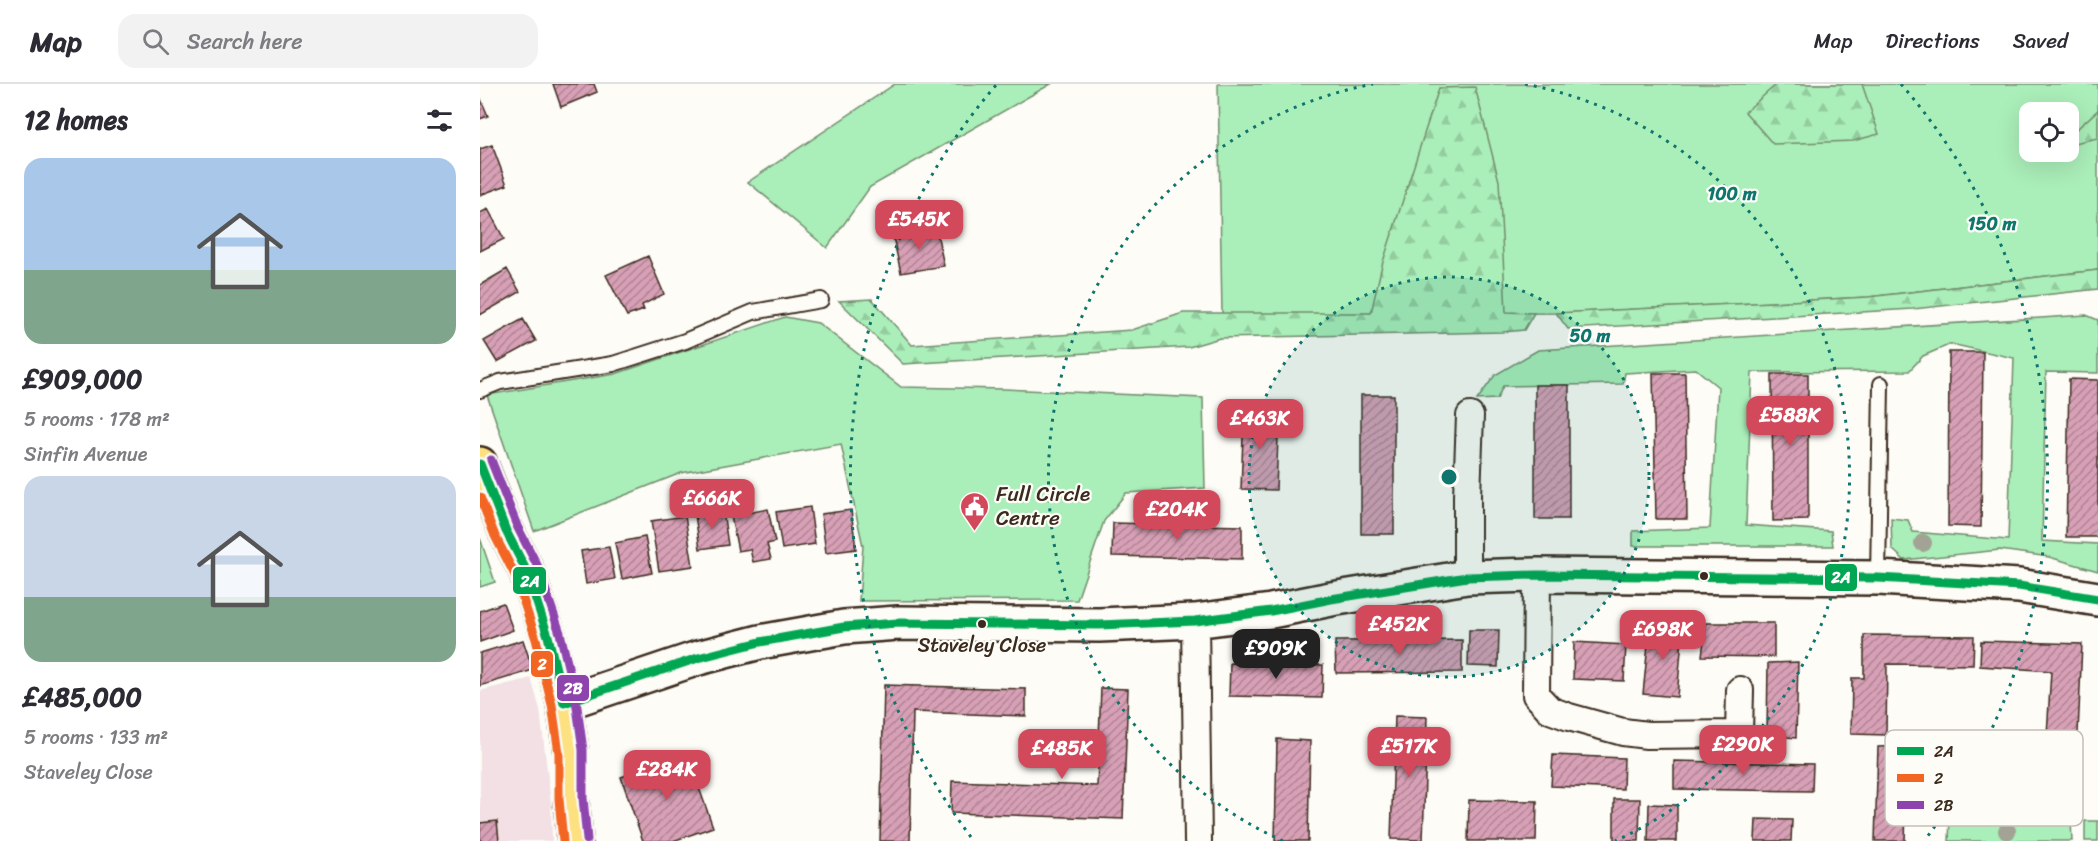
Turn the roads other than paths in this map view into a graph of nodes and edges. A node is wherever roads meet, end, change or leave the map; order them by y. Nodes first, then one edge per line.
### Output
1 (821, 300) dead end
2 (1881, 384) dead end
3 (480, 390) edge
4 (1470, 416) dead end
5 (483, 472) edge
6 (1537, 575) junction
7 (1467, 577) junction
8 (1878, 578) junction
9 (2098, 599) edge
10 (1195, 621) junction
11 (1740, 690) dead end
12 (564, 703) junction
13 (575, 841) edge
14 (1198, 841) edge

1 - 3 lane
2 - 8 lane
4 - 7 street
5 - 12 main road
6 - 7 street
6 - 8 street
6 - 11 street
7 - 10 street
8 - 9 street
10 - 12 street
10 - 14 street
12 - 13 main road

